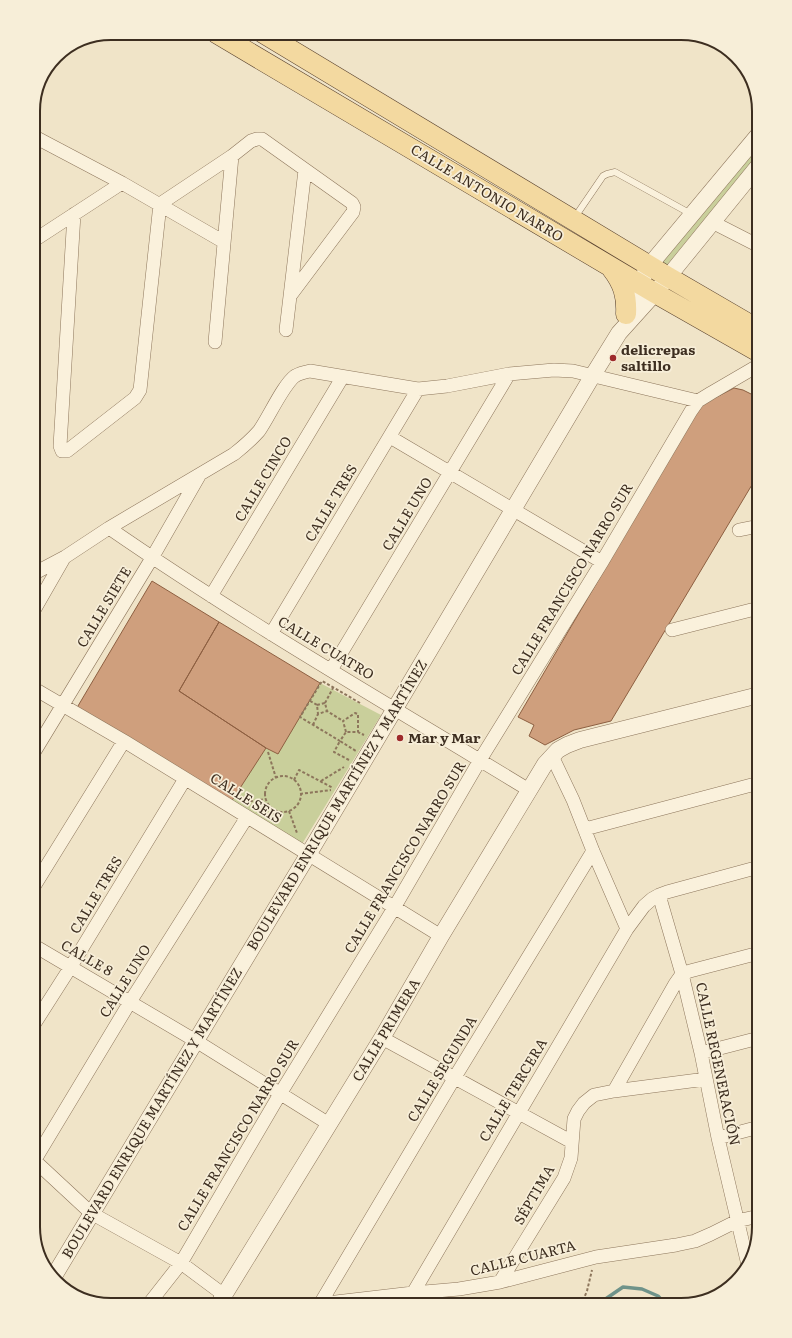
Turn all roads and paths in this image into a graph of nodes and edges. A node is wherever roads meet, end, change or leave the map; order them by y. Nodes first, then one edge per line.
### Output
1 (229, 40) edge
2 (275, 40) edge
3 (40, 140) edge
4 (752, 142) edge
5 (232, 156) junction
6 (305, 170) junction
7 (752, 177) edge
8 (122, 183) junction
9 (160, 204) junction
10 (74, 214) junction
11 (691, 214) junction
12 (573, 220) junction
13 (712, 222) junction
14 (40, 236) edge
15 (224, 242) junction
16 (752, 242) edge
17 (610, 266) junction
18 (649, 266) junction
19 (668, 277) junction
20 (647, 288) junction
21 (290, 296) junction
22 (626, 314) junction
23 (752, 326) edge
24 (286, 330) dead end
25 (619, 333) junction
26 (215, 342) dead end
27 (752, 348) edge
28 (752, 369) edge
29 (509, 374) junction
30 (593, 375) junction
31 (342, 378) junction
32 (418, 389) junction
33 (698, 401) junction
34 (390, 437) junction
35 (450, 473) junction
36 (200, 475) junction
37 (513, 510) junction
38 (752, 527) edge
39 (109, 528) junction
40 (739, 530) dead end
41 (65, 557) junction
42 (152, 558) junction
43 (602, 562) junction
44 (40, 570) edge
45 (211, 596) junction
46 (40, 600) edge
47 (752, 610) edge
48 (672, 630) dead end
49 (271, 634) junction
50 (331, 670) junction
51 (333, 688) junction
52 (40, 692) edge
53 (752, 697) edge
54 (310, 701) junction
55 (325, 702) junction
56 (361, 704) dead end
57 (63, 705) junction
58 (317, 705) junction
59 (394, 709) junction
60 (326, 711) junction
61 (318, 714) junction
62 (343, 721) junction
63 (312, 725) junction
64 (346, 732) junction
65 (358, 732) junction
66 (368, 737) dead end
67 (124, 741) junction
68 (340, 741) junction
69 (40, 743) edge
70 (268, 752) dead end
71 (359, 752) dead end
72 (552, 756) junction
73 (480, 760) junction
74 (352, 762) dead end
75 (346, 766) dead end
76 (276, 778) junction
77 (185, 779) junction
78 (294, 780) junction
79 (320, 781) junction
80 (752, 785) edge
81 (529, 790) junction
82 (300, 794) junction
83 (266, 799) junction
84 (239, 803) dead end
85 (289, 811) junction
86 (247, 817) junction
87 (585, 829) junction
88 (299, 840) dead end
89 (593, 852) junction
90 (308, 855) junction
91 (752, 869) edge
92 (40, 877) edge
93 (659, 895) junction
94 (394, 908) junction
95 (627, 929) junction
96 (441, 936) junction
97 (40, 949) edge
98 (752, 955) edge
99 (70, 968) junction
100 (682, 974) junction
101 (130, 1002) junction
102 (40, 1015) edge
103 (382, 1038) junction
104 (196, 1040) junction
105 (752, 1040) edge
106 (701, 1053) junction
107 (455, 1077) junction
108 (706, 1079) junction
109 (614, 1091) junction
110 (280, 1094) junction
111 (518, 1113) junction
112 (329, 1124) junction
113 (752, 1129) edge
114 (718, 1138) junction
115 (572, 1142) junction
116 (40, 1152) edge
117 (40, 1167) edge
118 (91, 1213) junction
119 (752, 1218) edge
120 (737, 1221) junction
121 (746, 1256) edge
122 (181, 1262) junction
123 (592, 1270) dead end
124 (56, 1272) edge
125 (500, 1282) junction
126 (413, 1292) junction
127 (153, 1298) edge
128 (219, 1298) edge
129 (222, 1298) edge
130 (319, 1298) edge
131 (364, 1298) edge
132 (584, 1298) edge

1 - 17 main road, CALLE ANTONIO NARRO
2 - 12 main road, CALLE ANTONIO NARRO
3 - 8 street
4 - 11 street, BOULEVARD ENRIQUE MARTÍNEZ Y MARTÍNEZ
5 - 6 street
5 - 9 street
5 - 15 street
6 - 21 street
6 - 21 street
7 - 13 street, BOULEVARD ENRIQUE MARTÍNEZ Y MARTÍNEZ
8 - 9 street
8 - 10 street
9 - 10 street
9 - 15 street
10 - 14 street
11 - 12 lane
11 - 18 street, BOULEVARD ENRIQUE MARTÍNEZ Y MARTÍNEZ
12 - 18 main road, CALLE ANTONIO NARRO
13 - 16 street
13 - 19 street, BOULEVARD ENRIQUE MARTÍNEZ Y MARTÍNEZ
15 - 26 street
17 - 20 main road, CALLE ANTONIO NARRO
17 - 22 main road
18 - 19 main road, CALLE ANTONIO NARRO
18 - 20 street, BOULEVARD ENRIQUE MARTÍNEZ Y MARTÍNEZ
19 - 20 street, BOULEVARD ENRIQUE MARTÍNEZ Y MARTÍNEZ
19 - 23 main road, CALLE ANTONIO NARRO
20 - 22 street, BOULEVARD ENRIQUE MARTÍNEZ Y MARTÍNEZ
20 - 25 street, BOULEVARD ENRIQUE MARTÍNEZ Y MARTÍNEZ
20 - 27 main road, CALLE ANTONIO NARRO
21 - 24 street
22 - 25 street, BOULEVARD ENRIQUE MARTÍNEZ Y MARTÍNEZ
25 - 30 street, BOULEVARD ENRIQUE MARTÍNEZ Y MARTÍNEZ
28 - 33 street, CALLE FRANCISCO NARRO SUR
29 - 30 street
29 - 32 street
29 - 35 street, CALLE UNO
30 - 33 street
30 - 37 street, BOULEVARD ENRIQUE MARTÍNEZ Y MARTÍNEZ
31 - 32 street
31 - 36 street
31 - 45 street, CALLE CINCO
32 - 34 street, CALLE TRES
33 - 43 street, CALLE FRANCISCO NARRO SUR
34 - 35 street
34 - 49 street, CALLE TRES
35 - 37 street
35 - 50 street, CALLE UNO
36 - 39 street
36 - 42 street, CALLE SIETE
37 - 43 street
37 - 59 street, BOULEVARD ENRIQUE MARTÍNEZ Y MARTÍNEZ
38 - 40 street
39 - 41 street
39 - 42 street, CALLE CUATRO
41 - 44 street
41 - 46 street
42 - 45 street, CALLE CUATRO
42 - 57 street, CALLE SIETE
43 - 73 street, CALLE FRANCISCO NARRO SUR
45 - 49 street, CALLE CUATRO
47 - 48 street
49 - 50 street, CALLE CUATRO
50 - 59 street, CALLE CUATRO
51 - 54 path
51 - 55 path
51 - 56 path
52 - 57 street, CALLE SEIS
53 - 72 street, CALLE PRIMERA
54 - 58 path
54 - 63 path
55 - 58 path
55 - 60 path
57 - 67 street, CALLE SEIS
57 - 69 street, CALLE SIETE
58 - 61 path
59 - 73 street, CALLE CUATRO
59 - 90 street, BOULEVARD ENRIQUE MARTÍNEZ Y MARTÍNEZ
60 - 61 path
60 - 62 path
61 - 63 path
62 - 64 path
62 - 65 path
63 - 68 path
64 - 65 path
64 - 68 path
65 - 66 path
67 - 77 street, CALLE SEIS
67 - 92 street
68 - 71 path
68 - 74 path
70 - 76 path
72 - 81 street, CALLE PRIMERA
72 - 87 street
73 - 81 street, CALLE CUATRO
73 - 94 street, CALLE FRANCISCO NARRO SUR
75 - 79 path
76 - 78 path
76 - 83 path
77 - 86 street, CALLE SEIS
77 - 99 street, CALLE TRES
78 - 79 path
78 - 82 path
79 - 82 path
80 - 87 street
81 - 96 street, CALLE PRIMERA
82 - 85 path
83 - 84 path
83 - 85 path
85 - 88 path
86 - 90 street, CALLE SEIS
86 - 101 street, CALLE UNO
87 - 89 street
89 - 95 street
89 - 107 street, CALLE SEGUNDA
90 - 94 street, CALLE SEIS
90 - 104 street, BOULEVARD ENRIQUE MARTÍNEZ Y MARTÍNEZ
91 - 93 street, CALLE TERCERA
93 - 95 street, CALLE TERCERA
93 - 100 street, CALLE REGENERACIÓN
94 - 96 street, CALLE SEIS
94 - 110 street, CALLE FRANCISCO NARRO SUR
95 - 111 street, CALLE TERCERA
96 - 103 street, CALLE PRIMERA
97 - 99 street, CALLE 8
98 - 100 street
99 - 101 street, CALLE 8
99 - 102 street, CALLE TRES
100 - 106 street, CALLE REGENERACIÓN
100 - 109 street
101 - 104 street, CALLE 8
101 - 116 street, CALLE UNO
103 - 107 street
103 - 112 street, CALLE PRIMERA
104 - 110 street, CALLE 8
104 - 118 street, BOULEVARD ENRIQUE MARTÍNEZ Y MARTÍNEZ
105 - 106 street
106 - 108 street, CALLE REGENERACIÓN
107 - 111 street
107 - 130 street, CALLE SEGUNDA
108 - 109 street, SÉPTIMA
108 - 114 street, CALLE REGENERACIÓN
109 - 115 street, SÉPTIMA
110 - 112 street, CALLE 8
110 - 122 street, CALLE FRANCISCO NARRO SUR
111 - 115 street
111 - 126 street, CALLE TERCERA
112 - 129 street, CALLE PRIMERA
113 - 114 street
114 - 120 street, CALLE REGENERACIÓN
115 - 125 street, SÉPTIMA
117 - 118 street
118 - 122 street
118 - 124 street, BOULEVARD ENRIQUE MARTÍNEZ Y MARTÍNEZ
119 - 120 street, CALLE CUARTA
120 - 121 street, CALLE REGENERACIÓN
120 - 125 street, CALLE CUARTA
122 - 127 street, CALLE FRANCISCO NARRO SUR
122 - 128 street
123 - 132 path
125 - 126 street, CALLE CUARTA
126 - 131 street, CALLE CUARTA

